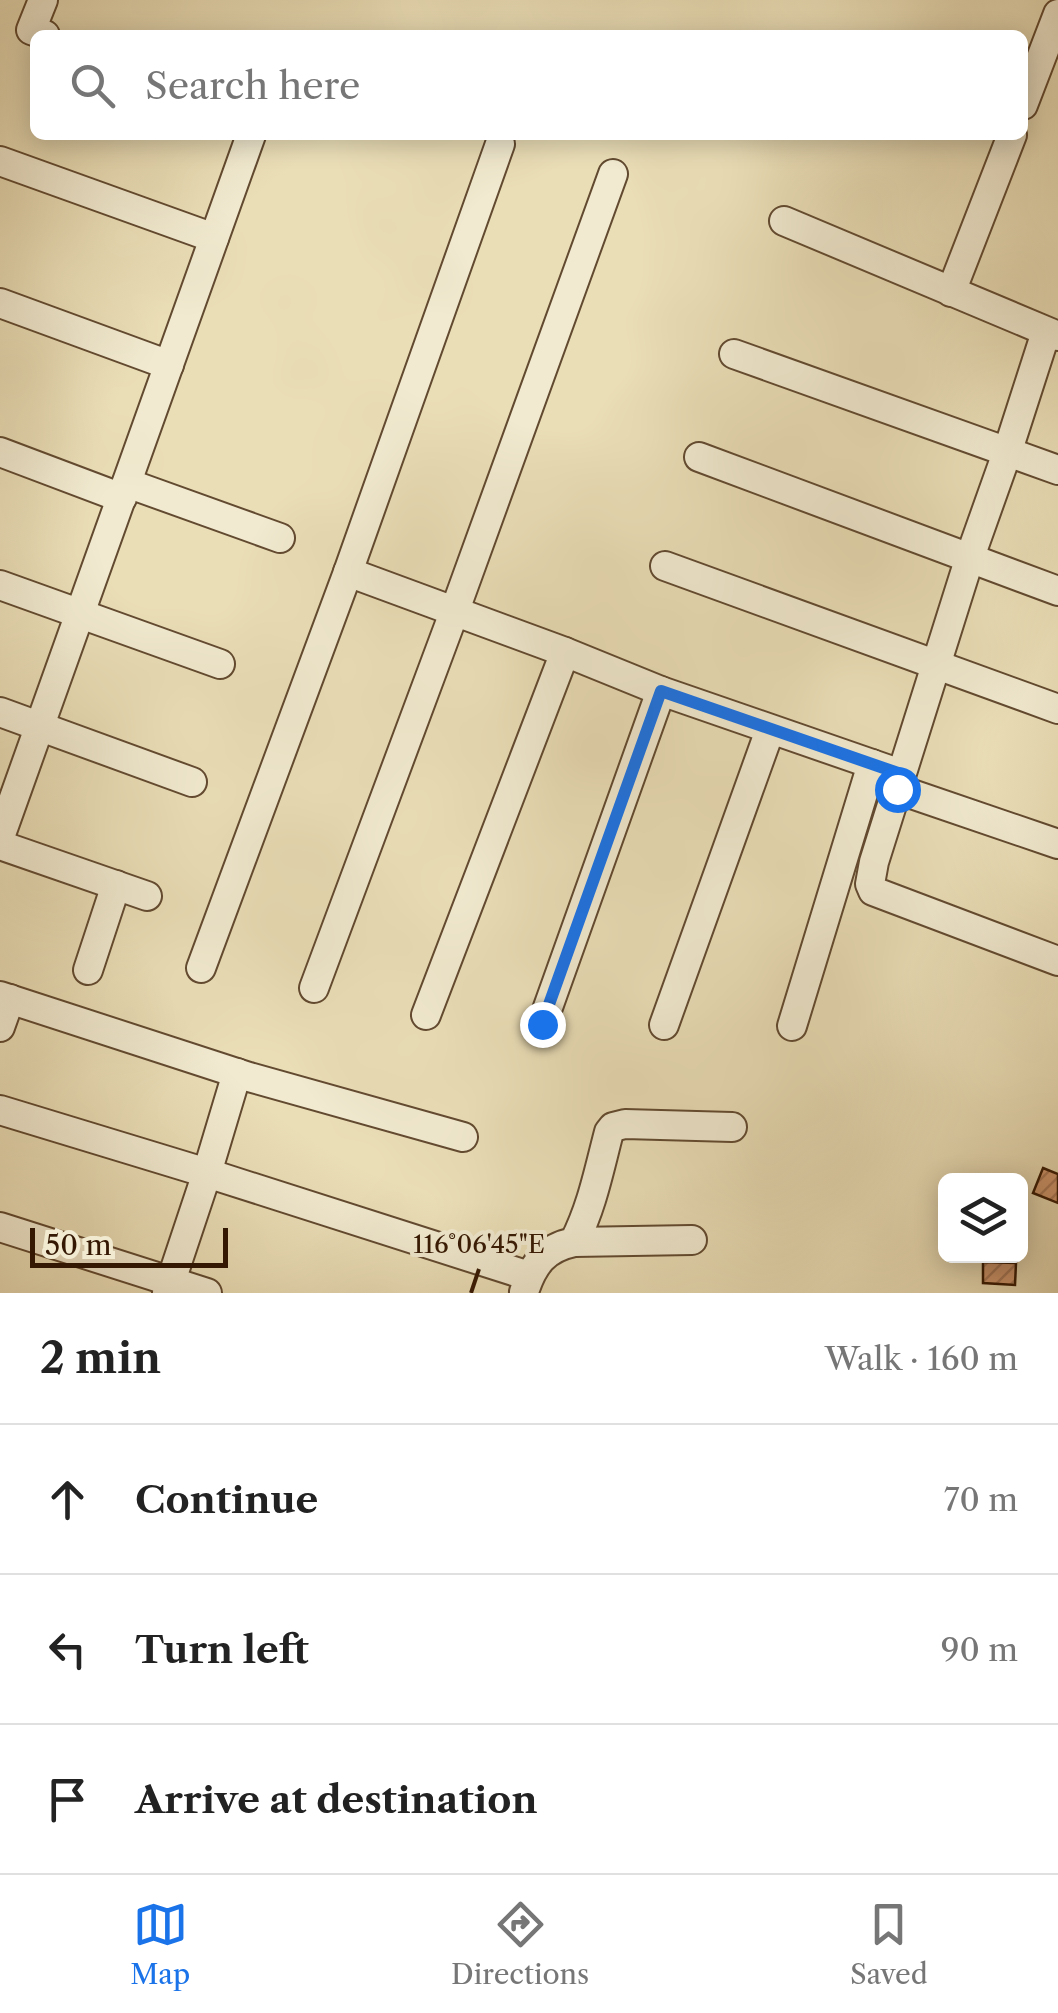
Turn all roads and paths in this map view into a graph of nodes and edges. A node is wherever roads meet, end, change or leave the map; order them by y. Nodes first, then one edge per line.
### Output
1 (44, 0) edge
2 (1058, 14) edge
3 (31, 30) edge
4 (1028, 92) edge
5 (249, 140) edge
6 (1010, 140) edge
7 (500, 144) dead end
8 (0, 160) edge
9 (612, 174) dead end
10 (784, 220) dead end
11 (214, 238) junction
12 (952, 292) junction
13 (0, 303) edge
14 (1052, 334) edge
15 (734, 354) dead end
16 (169, 365) junction
17 (1008, 450) junction
18 (0, 452) edge
19 (699, 457) dead end
20 (1058, 470) edge
21 (124, 490) junction
22 (280, 538) dead end
23 (970, 556) junction
24 (665, 566) dead end
25 (348, 572) junction
26 (0, 585) edge
27 (1058, 590) edge
28 (454, 610) junction
29 (80, 614) junction
30 (565, 652) junction
31 (936, 663) junction
32 (220, 664) dead end
33 (661, 691) junction
34 (1058, 710) edge
35 (0, 712) edge
36 (40, 726) junction
37 (770, 730) junction
38 (872, 764) junction
39 (899, 781) junction
40 (192, 782) dead end
41 (0, 837) edge
42 (1058, 844) edge
43 (0, 845) edge
44 (116, 885) junction
45 (147, 896) dead end
46 (1058, 962) edge
47 (201, 968) dead end
48 (88, 970) dead end
49 (314, 988) dead end
50 (5, 998) edge
51 (426, 1014) dead end
52 (542, 1024) dead end
53 (664, 1025) dead end
54 (792, 1026) dead end
55 (0, 1027) edge
56 (237, 1072) junction
57 (0, 1110) edge
58 (732, 1128) dead end
59 (463, 1137) dead end
60 (207, 1173) junction
61 (0, 1226) edge
62 (692, 1240) dead end
63 (574, 1242) junction
64 (526, 1285) edge
65 (168, 1287) edge
66 (206, 1293) edge

1 - 3 street
2 - 4 street
5 - 11 street
6 - 12 street
7 - 25 street
8 - 11 street
9 - 28 street
10 - 12 street
11 - 16 street
12 - 14 street
13 - 16 street
14 - 17 street
15 - 17 street
16 - 21 street
17 - 20 street
17 - 23 street
18 - 21 street
19 - 23 street
21 - 22 street
21 - 29 street
23 - 27 street
23 - 31 street
24 - 31 street
25 - 28 street
25 - 47 street
26 - 29 street
28 - 30 street
28 - 49 street
29 - 32 street
29 - 36 street
30 - 33 street
30 - 51 street
31 - 34 street
31 - 39 street
33 - 37 street
33 - 52 street
35 - 36 street
36 - 40 street
36 - 41 street
37 - 38 street
37 - 53 street
38 - 39 street
38 - 54 street
39 - 42 street
39 - 46 street
43 - 44 street
44 - 45 street
44 - 48 street
50 - 55 street
50 - 56 street
56 - 59 street
56 - 60 street
57 - 60 street
58 - 63 street
60 - 64 street
60 - 65 street
61 - 65 street
62 - 63 street
63 - 64 street
65 - 66 street

